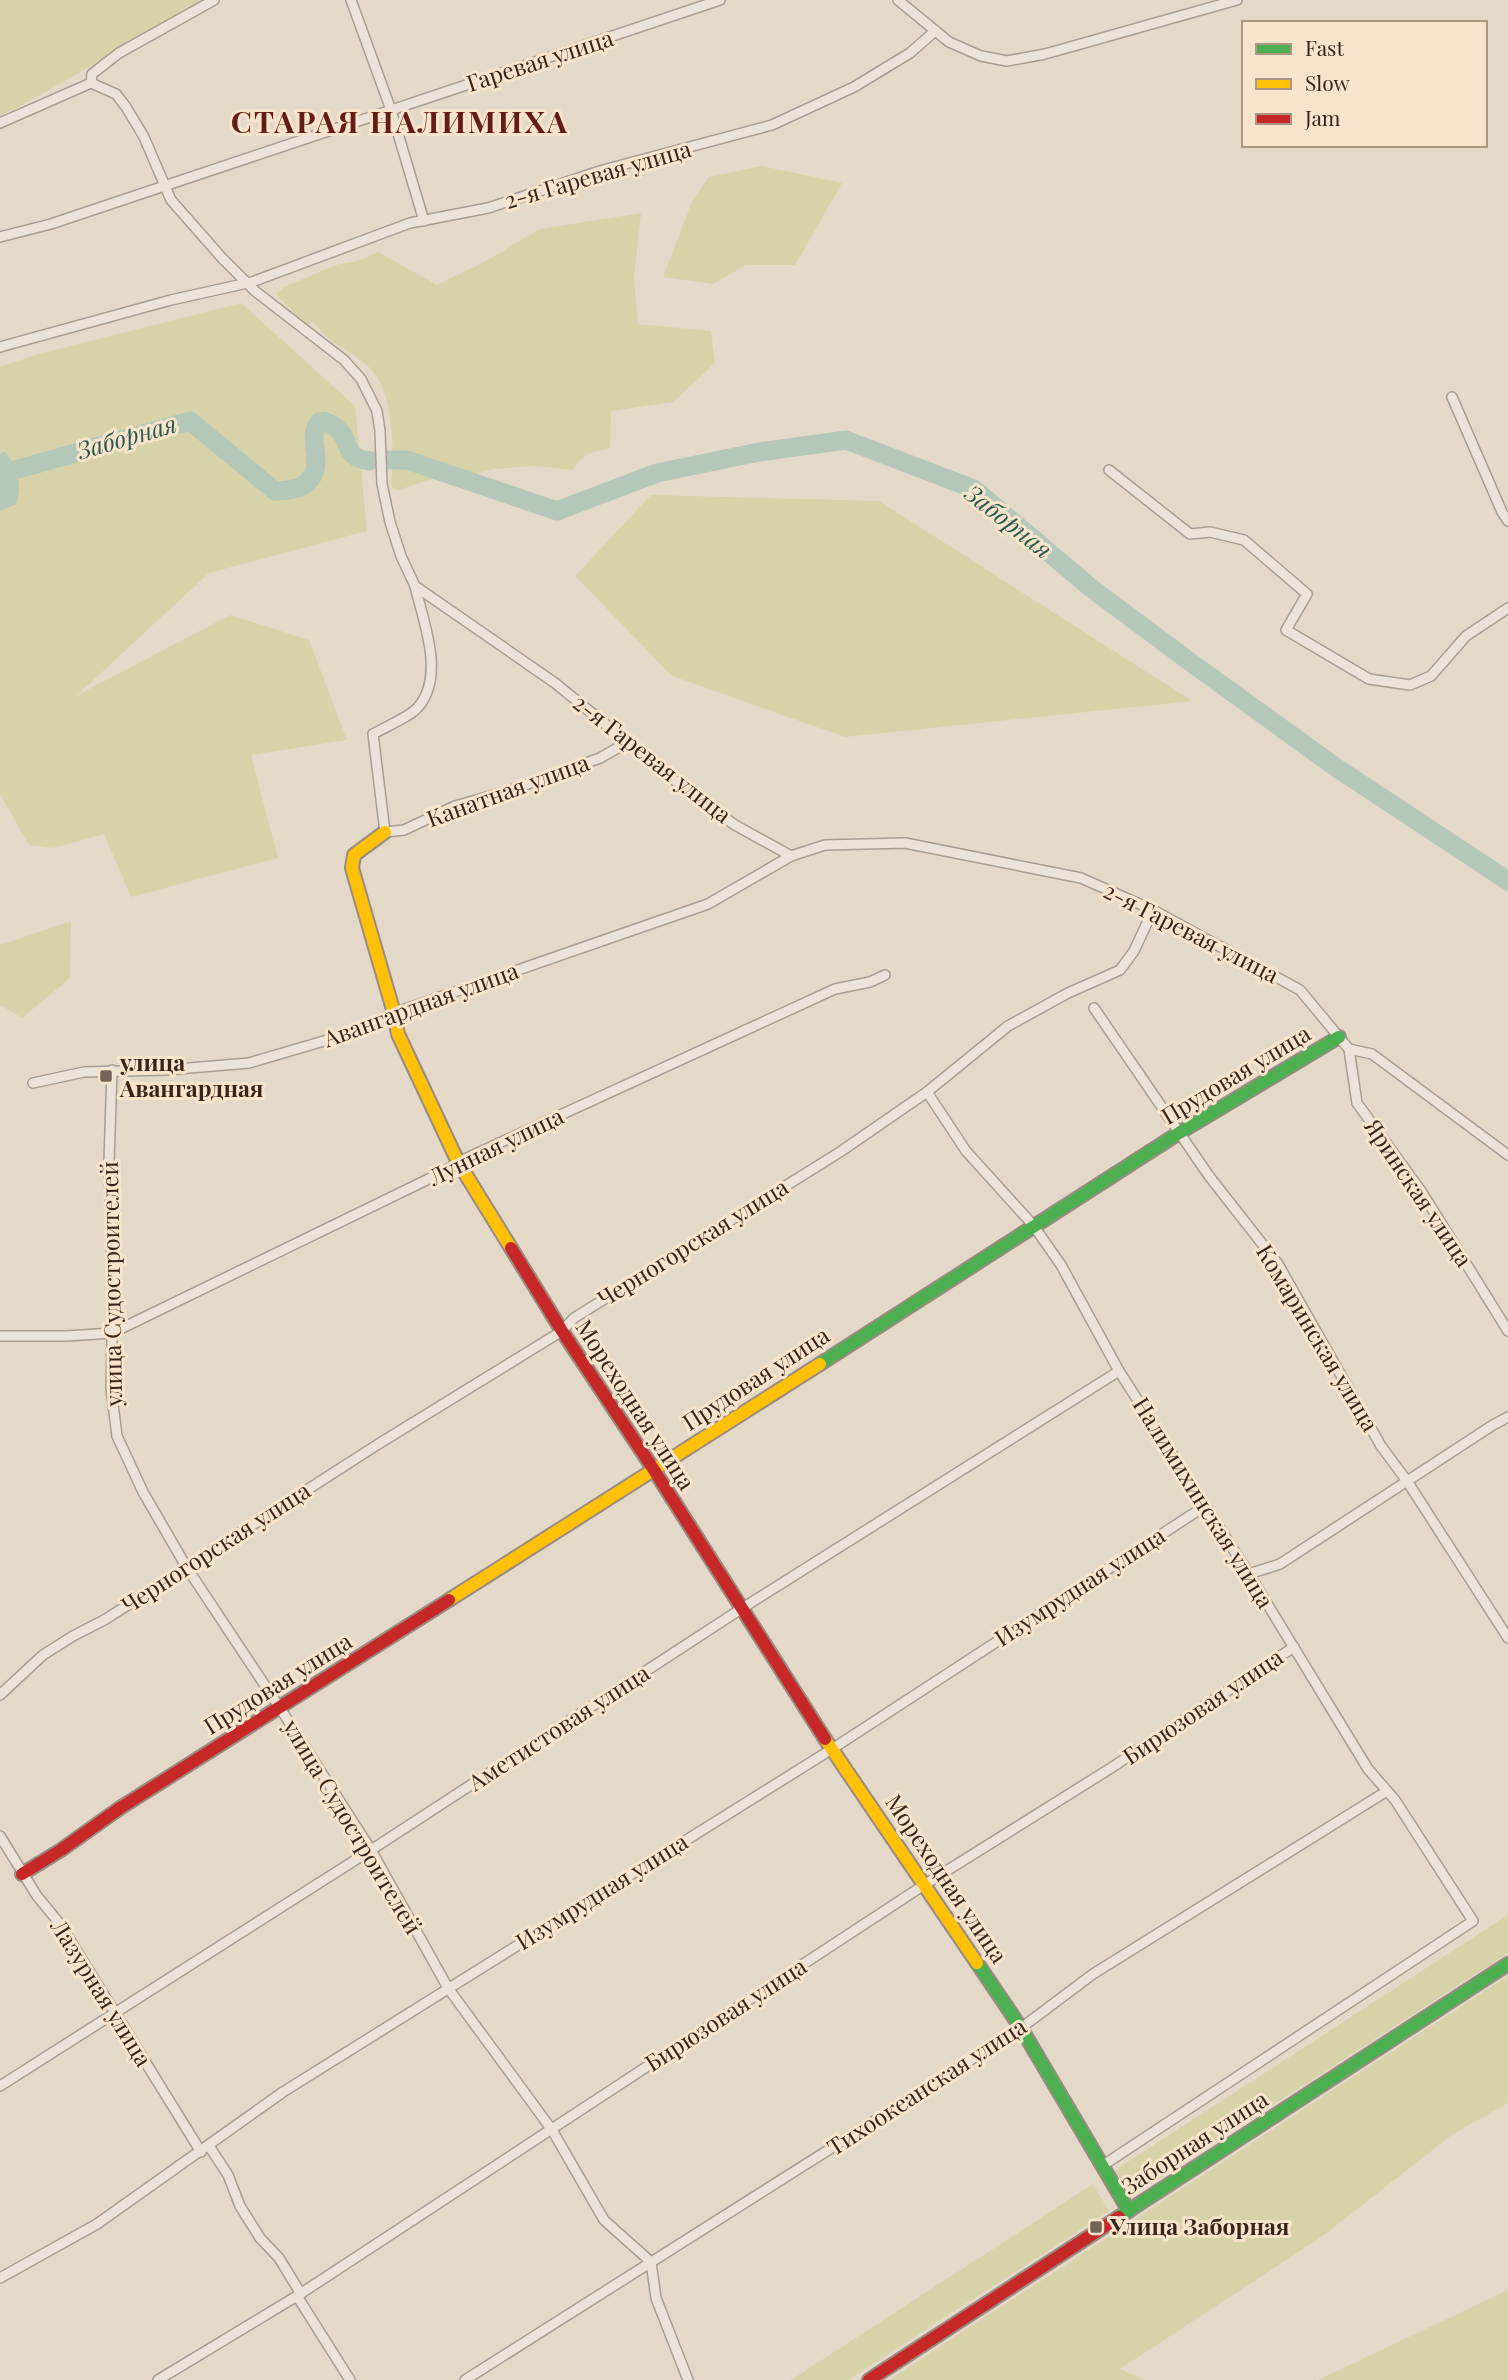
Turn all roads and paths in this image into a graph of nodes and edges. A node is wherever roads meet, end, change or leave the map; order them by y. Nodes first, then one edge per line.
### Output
1 (215, 0) edge
2 (351, 0) edge
3 (720, 0) edge
4 (898, 0) edge
5 (1237, 0) edge
6 (934, 32) junction
7 (91, 83) junction
8 (391, 110) junction
9 (0, 123) edge
10 (166, 185) junction
11 (424, 221) junction
12 (0, 237) edge
13 (246, 283) junction
14 (0, 347) edge
15 (1452, 397) dead end
16 (1109, 470) dead end
17 (1508, 521) edge
18 (415, 586) junction
19 (1508, 608) edge
20 (628, 742) junction
21 (386, 832) junction
22 (790, 856) junction
23 (1153, 910) junction
24 (885, 975) dead end
25 (1094, 1008) dead end
26 (394, 1013) junction
27 (1339, 1037) junction
28 (1349, 1049) junction
29 (112, 1070) junction
30 (33, 1083) dead end
31 (927, 1092) junction
32 (1179, 1133) junction
33 (1508, 1155) edge
34 (458, 1162) junction
35 (1033, 1225) junction
36 (562, 1331) junction
37 (1508, 1331) edge
38 (112, 1333) junction
39 (0, 1336) edge
40 (1119, 1371) junction
41 (1508, 1417) edge
42 (654, 1470) junction
43 (1407, 1482) junction
44 (1205, 1506) junction
45 (187, 1568) junction
46 (1249, 1574) junction
47 (741, 1609) junction
48 (1508, 1638) edge
49 (1294, 1647) junction
50 (0, 1695) edge
51 (281, 1708) junction
52 (832, 1749) junction
53 (1387, 1791) junction
54 (0, 1836) edge
55 (371, 1850) junction
56 (22, 1874) junction
57 (924, 1885) junction
58 (1508, 1964) edge
59 (447, 1988) junction
60 (115, 2013) junction
61 (1021, 2028) junction
62 (0, 2086) edge
63 (552, 2130) junction
64 (205, 2149) junction
65 (1102, 2166) junction
66 (1129, 2211) junction
67 (651, 2262) junction
68 (0, 2278) edge
69 (299, 2295) junction
70 (158, 2380) edge
71 (350, 2380) edge
72 (465, 2380) edge
73 (688, 2380) edge
74 (869, 2380) edge

1 - 7 street
2 - 8 street
3 - 8 street, Гаревая улица
4 - 6 street
5 - 6 street
6 - 11 street, 2-я Гаревая улица
7 - 9 street
7 - 10 street
8 - 10 street, Гаревая улица
8 - 11 street
10 - 12 street, Гаревая улица
10 - 13 street
11 - 13 street, 2-я Гаревая улица
13 - 14 street, 2-я Гаревая улица
13 - 18 street
15 - 17 street
16 - 19 street
18 - 20 street, 2-я Гаревая улица
18 - 21 street
20 - 21 street, Канатная улица
20 - 22 street, 2-я Гаревая улица
21 - 26 street, Мореходная улица
22 - 23 street, 2-я Гаревая улица
22 - 26 street, Авангардная улица
23 - 27 street, 2-я Гаревая улица
23 - 31 street, Черногорская улица
24 - 34 street, Лунная улица
25 - 32 street, Комаринская улица
26 - 29 street, Авангардная улица
26 - 34 street, Мореходная улица
27 - 28 street, 2-я Гаревая улица
27 - 32 street, Прудовая улица
28 - 33 street
28 - 37 street, Яринская улица
29 - 30 street, Авангардная улица
29 - 38 street, улица Судостроителей
31 - 35 street, Налимихинская улица
31 - 36 street, Черногорская улица
32 - 35 street, Прудовая улица
32 - 43 street, Комаринская улица
34 - 36 street, Мореходная улица
34 - 38 street, Лунная улица
35 - 40 street, Налимихинская улица
35 - 42 street, Прудовая улица
36 - 42 street, Мореходная улица
36 - 45 street, Черногорская улица
38 - 39 street
38 - 45 street, улица Судостроителей
40 - 44 street, Налимихинская улица
40 - 47 street, Аметистовая улица
41 - 43 street
42 - 47 street, Мореходная улица
42 - 51 street, Прудовая улица
43 - 46 street
43 - 48 street, Комаринская улица
44 - 46 street, Налимихинская улица
44 - 52 street, Изумрудная улица
45 - 50 street, Черногорская улица
45 - 51 street, улица Судостроителей
46 - 49 street, Налимихинская улица
47 - 52 street, Мореходная улица
47 - 55 street, Аметистовая улица
49 - 53 street, Налимихинская улица
49 - 57 street, Бирюзовая улица
51 - 55 street, улица Судостроителей
51 - 56 street, Прудовая улица
52 - 57 street, Мореходная улица
52 - 59 street, Изумрудная улица
53 - 61 street, Тихоокеанская улица
53 - 65 street, Налимихинская улица
54 - 56 street, Лазурная улица
55 - 59 street, улица Судостроителей
55 - 60 street, Аметистовая улица
56 - 60 street, Лазурная улица
57 - 61 street, Мореходная улица
57 - 63 street, Бирюзовая улица
58 - 66 street, Заборная улица
59 - 63 street, улица Судостроителей
59 - 64 street, Изумрудная улица
60 - 62 street, Аметистовая улица
60 - 64 street, Лазурная улица
61 - 65 street, Мореходная улица
61 - 67 street, Тихоокеанская улица
63 - 67 street, улица Судостроителей
63 - 69 street, Бирюзовая улица
64 - 68 street, Изумрудная улица
64 - 69 street, Лазурная улица
65 - 66 street, Мореходная улица
66 - 74 street, Заборная улица
67 - 72 street, Тихоокеанская улица
67 - 73 street
69 - 70 street, Бирюзовая улица
69 - 71 street, Лазурная улица

